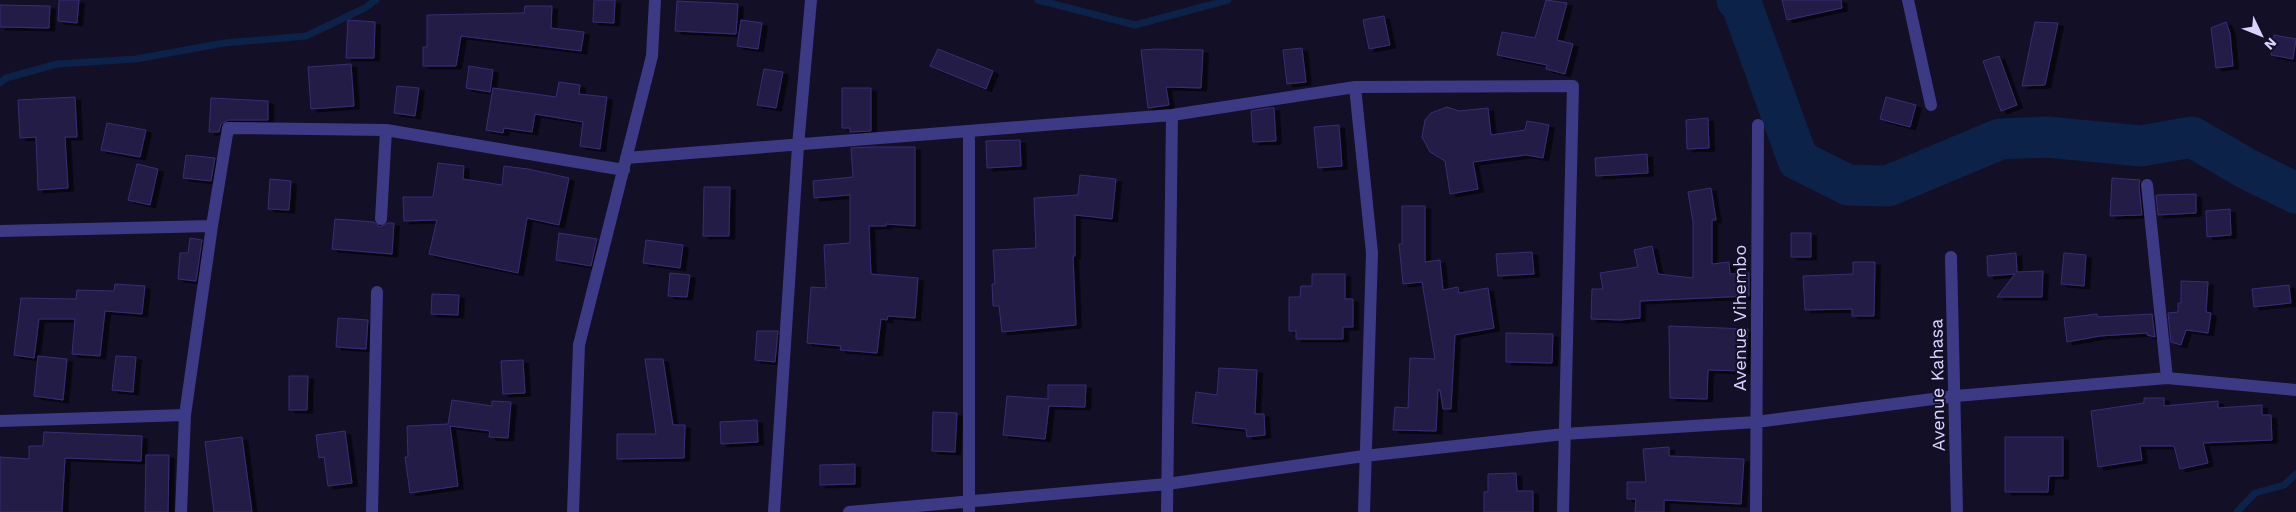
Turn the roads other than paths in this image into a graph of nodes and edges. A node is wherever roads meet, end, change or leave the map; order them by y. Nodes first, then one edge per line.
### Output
1 (655, 0) edge
2 (811, 0) edge
3 (1908, 0) edge
4 (1355, 87) junction
5 (1931, 104) dead end
6 (1172, 116) junction
7 (1758, 125) dead end
8 (386, 130) junction
9 (969, 132) junction
10 (798, 146) junction
11 (625, 164) junction
12 (2147, 185) dead end
13 (380, 219) dead end
14 (212, 226) junction
15 (0, 231) edge
16 (1951, 256) dead end
17 (377, 292) dead end
18 (2167, 378) junction
19 (2296, 390) edge
20 (1956, 396) junction
21 (185, 415) junction
22 (0, 421) edge
23 (1756, 422) junction
24 (1564, 434) junction
25 (1364, 456) junction
26 (1167, 484) junction
27 (969, 508) edge
28 (181, 512) edge
29 (372, 512) edge
30 (573, 512) edge
31 (774, 512) edge
32 (849, 512) edge
33 (1167, 512) edge
34 (1364, 512) edge
35 (1563, 512) edge
36 (1756, 512) edge
37 (1957, 512) edge

1 - 11 street
2 - 10 street
3 - 5 street
4 - 6 street
4 - 24 street
4 - 25 street
6 - 9 street
6 - 26 street
7 - 23 street, Avenue Vihembo
8 - 11 street
8 - 13 street
8 - 14 street
9 - 10 street
9 - 27 street
10 - 11 street
10 - 31 street
11 - 30 street
12 - 18 street
14 - 15 street
14 - 21 street
16 - 20 street, Avenue Kahasa
17 - 29 street
18 - 19 street
18 - 20 street
20 - 23 street
20 - 37 street, Avenue Kahasa
21 - 22 street
21 - 28 street
23 - 24 street
23 - 36 street, Avenue Vihembo
24 - 25 street
24 - 35 street
25 - 26 street
25 - 34 street
26 - 27 street
26 - 33 street
27 - 32 street

